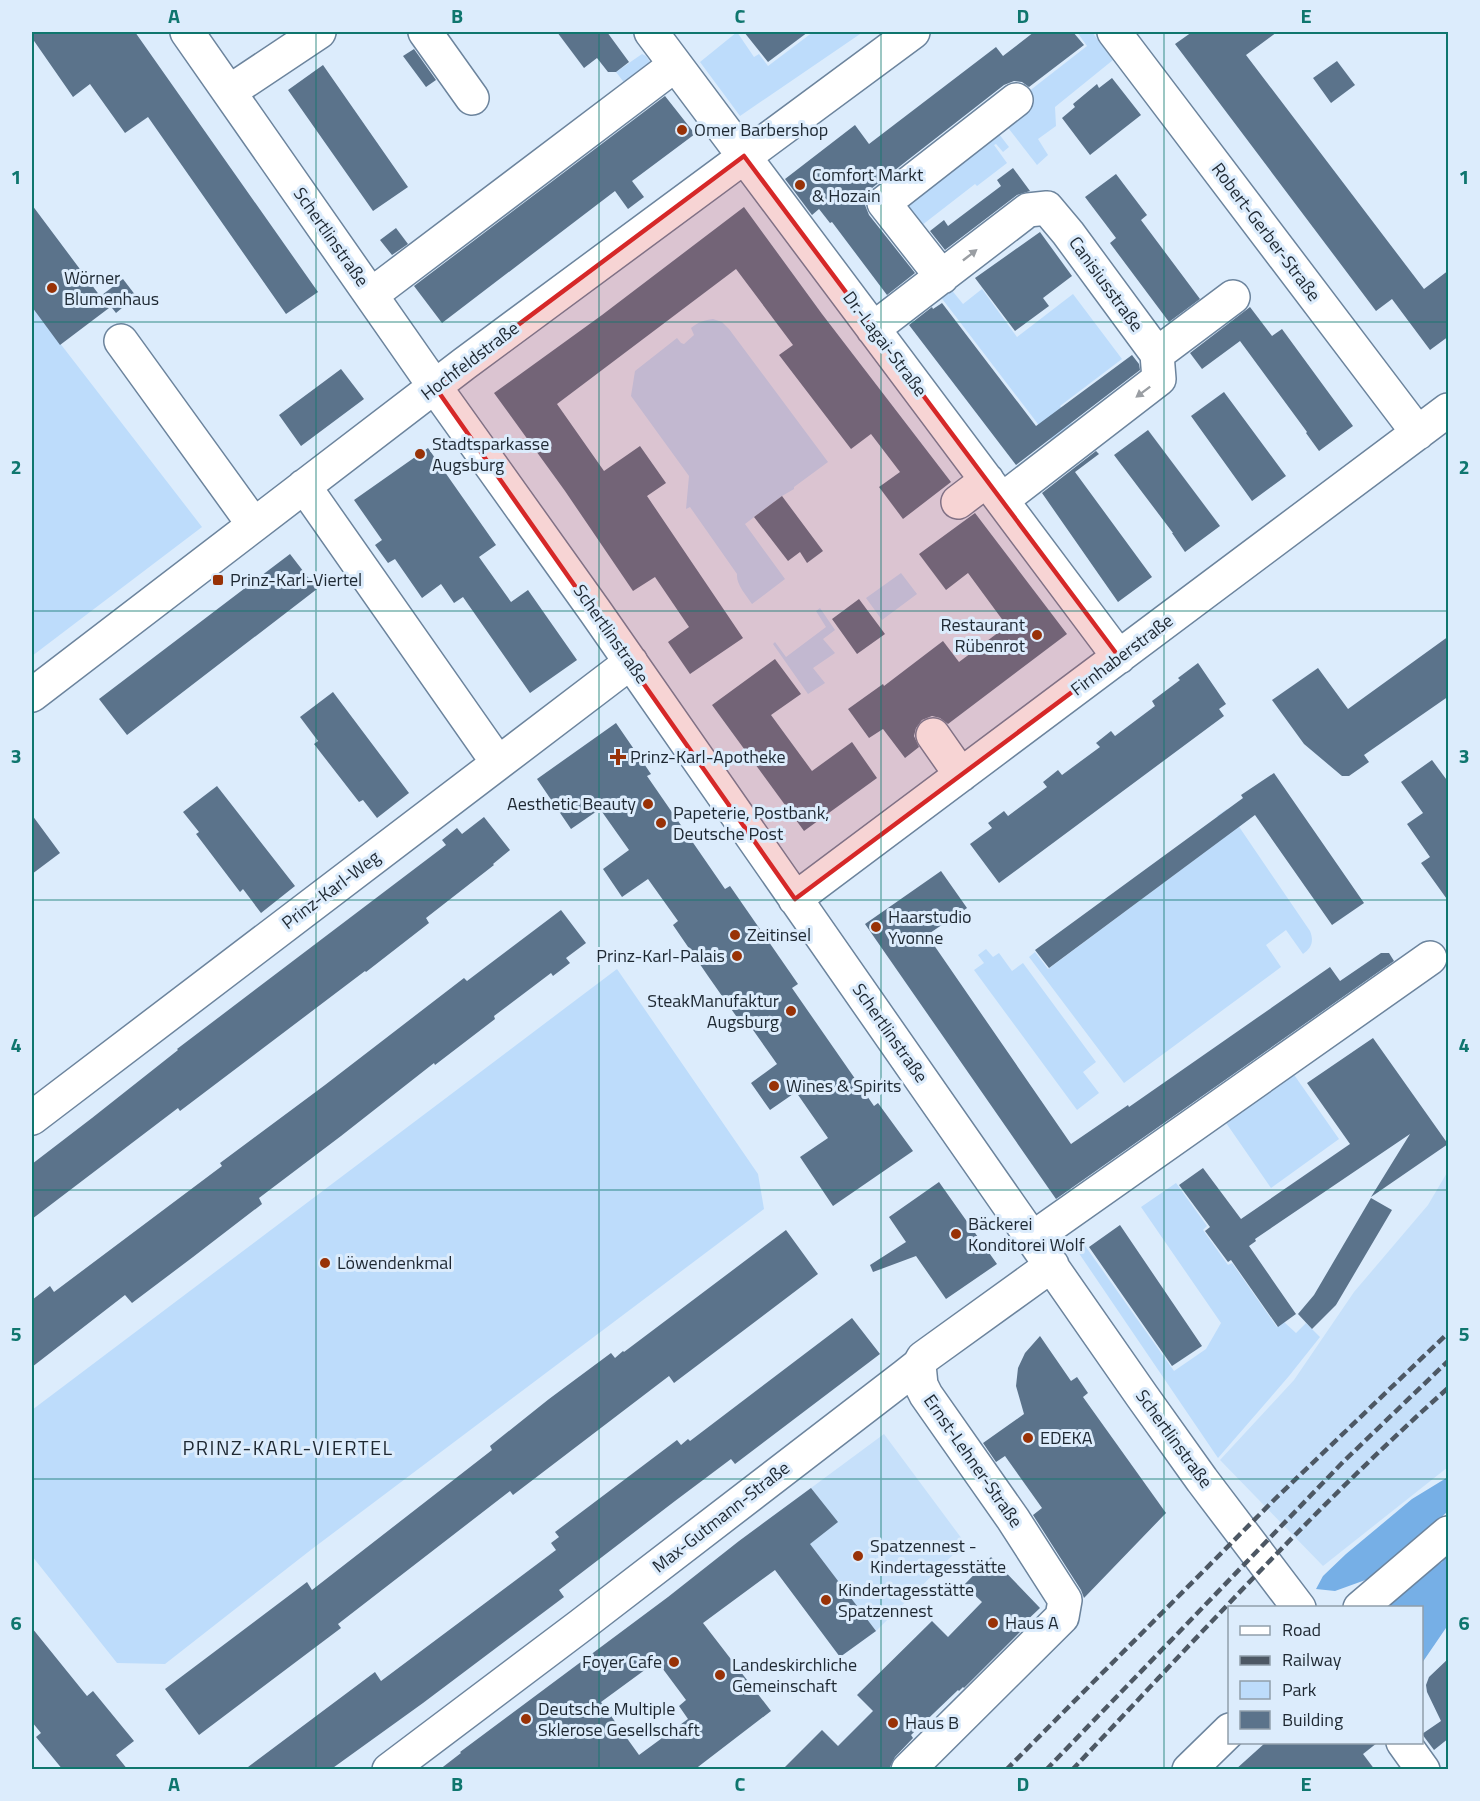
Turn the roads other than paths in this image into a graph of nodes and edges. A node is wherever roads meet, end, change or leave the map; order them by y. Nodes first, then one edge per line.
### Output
1 (187, 32) edge
2 (319, 32) edge
3 (425, 32) edge
4 (651, 32) edge
5 (913, 32) edge
6 (1114, 32) edge
7 (675, 65) junction
8 (229, 92) junction
9 (472, 98) dead end
10 (1016, 100) dead end
11 (744, 156) junction
12 (942, 277) junction
13 (371, 294) junction
14 (1233, 297) dead end
15 (873, 329) junction
16 (121, 341) dead end
17 (1157, 354) junction
18 (435, 387) junction
19 (1449, 410) edge
20 (1418, 433) junction
21 (304, 486) junction
22 (994, 490) junction
23 (957, 502) dead end
24 (254, 525) junction
25 (1119, 657) junction
26 (631, 662) junction
27 (32, 695) edge
28 (933, 735) dead end
29 (498, 763) junction
30 (961, 775) junction
31 (795, 899) junction
32 (1430, 957) dead end
33 (32, 1118) edge
34 (1033, 1238) junction
35 (1052, 1265) junction
36 (919, 1365) junction
37 (1449, 1533) edge
38 (1298, 1606) edge
39 (1362, 1606) edge
40 (1228, 1732) edge
41 (1404, 1744) edge
42 (389, 1770) edge
43 (908, 1770) edge
44 (1189, 1770) edge
45 (1423, 1770) edge

1 - 8 street, Schertlinstraße
2 - 8 street
3 - 9 street
4 - 7 street, Dr.-Lagai-Straße
5 - 11 street, Hochfeldstraße
6 - 20 street, Robert-Gerber-Straße
7 - 11 street, Dr.-Lagai-Straße
7 - 13 street
8 - 13 street, Schertlinstraße
10 - 12 street
11 - 15 street, Dr.-Lagai-Straße
11 - 18 street, Hochfeldstraße
12 - 15 street, Canisiusstraße
12 -> 17 street, Canisiusstraße
13 - 18 street, Schertlinstraße
14 - 17 street
15 - 22 street, Dr.-Lagai-Straße
16 - 24 street
17 -> 22 street
18 - 21 street, Hochfeldstraße
18 - 26 street, Schertlinstraße
19 - 20 street, Firnhaberstraße
20 - 25 street, Firnhaberstraße
21 - 24 street, Hochfeldstraße
21 - 29 street
22 - 23 street
22 - 25 street, Dr.-Lagai-Straße
24 - 27 street, Hochfeldstraße
25 - 30 street, Firnhaberstraße
26 - 29 street, Prinz-Karl-Weg
26 - 31 street, Schertlinstraße
28 - 30 street
29 - 33 street, Prinz-Karl-Weg
30 - 31 street, Firnhaberstraße
31 - 34 street, Schertlinstraße
32 - 34 street
34 - 35 street, Schertlinstraße
35 - 36 street, Max-Gutmann-Straße
35 - 38 street, Schertlinstraße
36 - 42 street, Max-Gutmann-Straße
36 - 43 street, Ernst-Lehner-Straße
37 - 39 street
40 - 44 street
41 - 45 street

